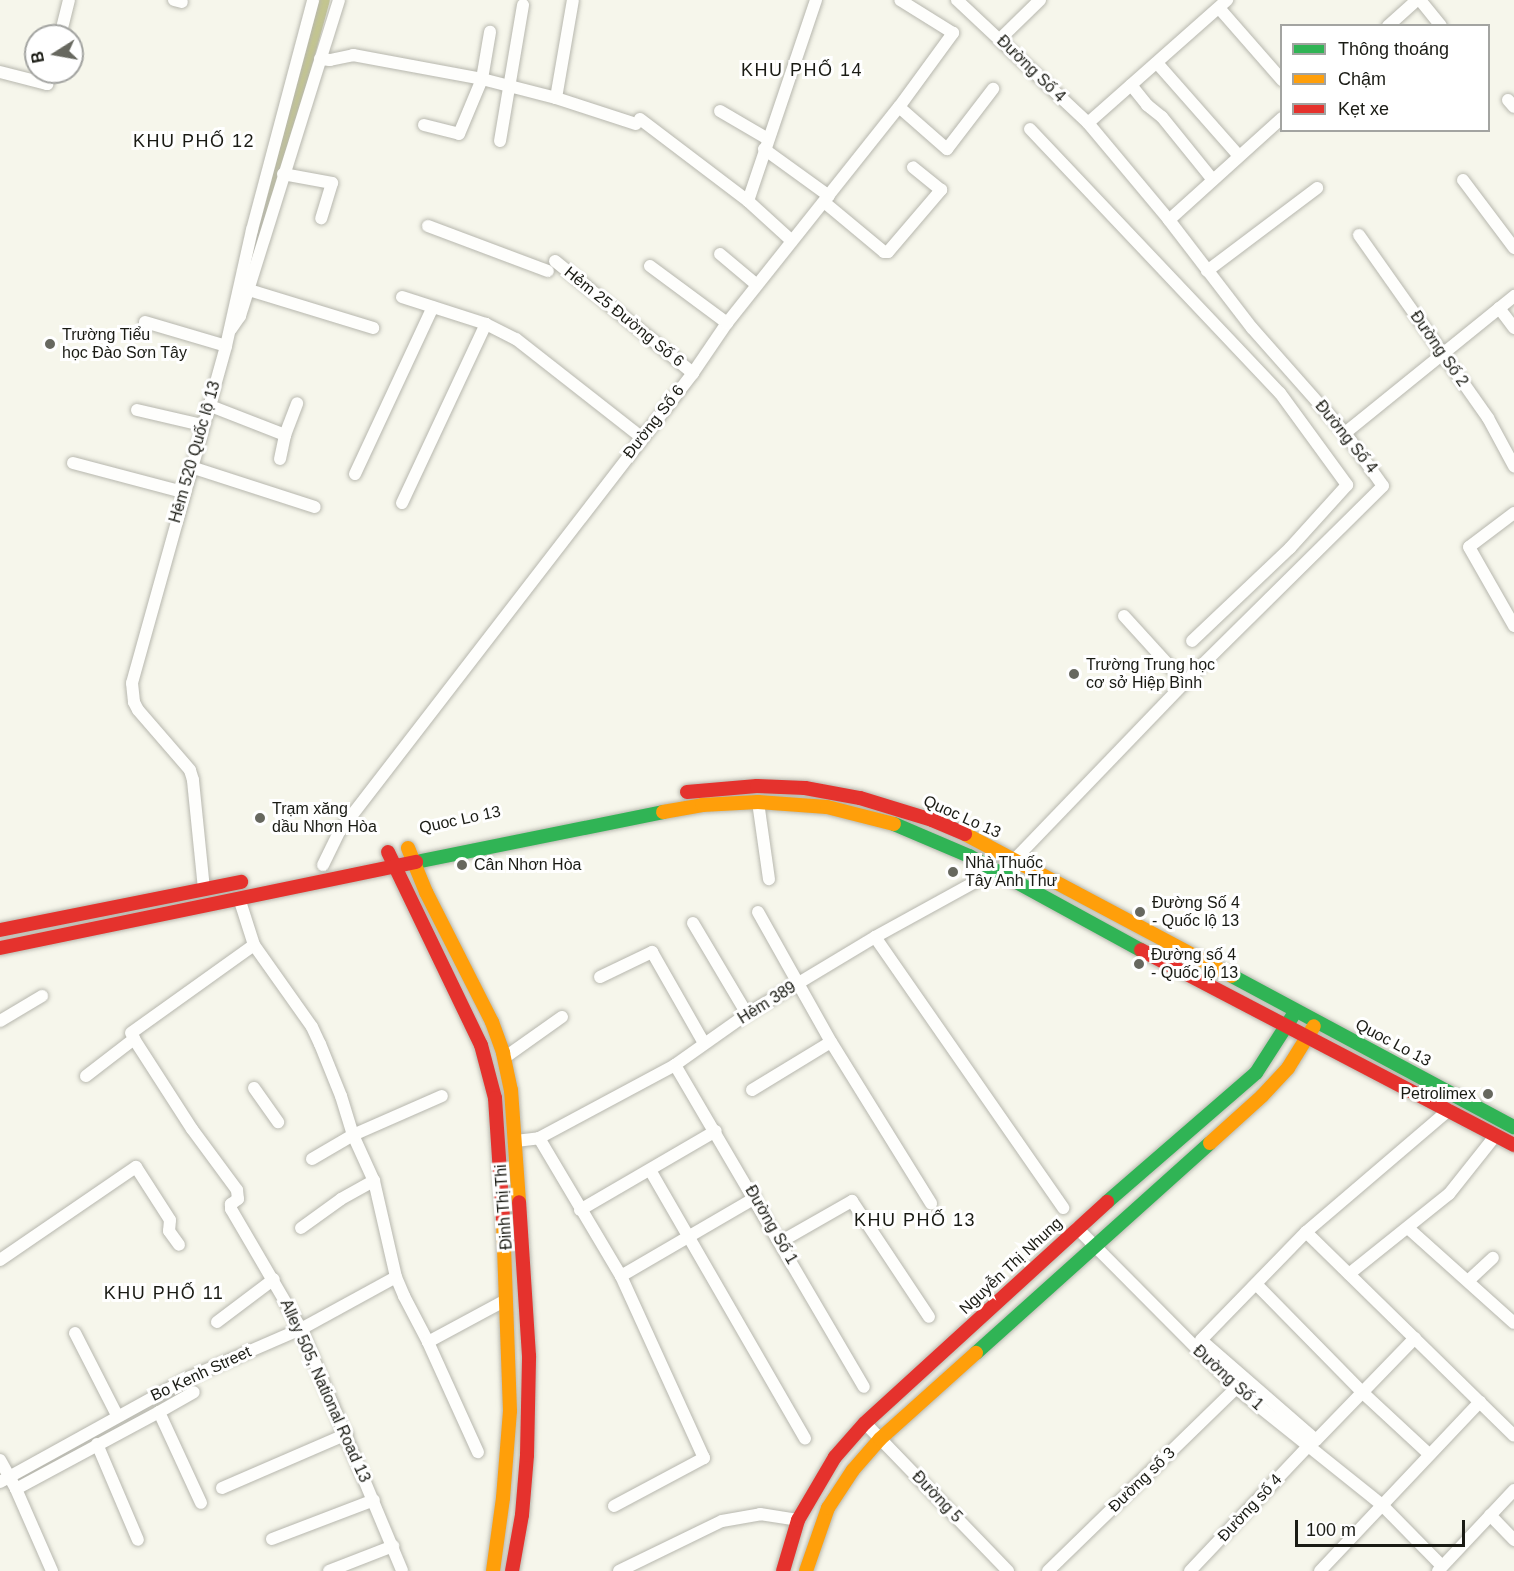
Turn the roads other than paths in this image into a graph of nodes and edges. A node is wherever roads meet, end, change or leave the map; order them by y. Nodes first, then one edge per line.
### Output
1 (69, 0) edge
2 (313, 0) edge
3 (339, 0) edge
4 (573, 0) edge
5 (816, 0) edge
6 (900, 0) edge
7 (960, 0) edge
8 (1040, 0) edge
9 (1419, 0) edge
10 (1223, 4) edge
11 (523, 5) dead end
12 (63, 24) edge
13 (1390, 24) edge
14 (1439, 24) edge
15 (490, 32) dead end
16 (1000, 39) junction
17 (320, 59) junction
18 (1157, 63) junction
19 (0, 72) edge
20 (24, 75) edge
21 (482, 79) junction
22 (1280, 79) edge
23 (1131, 85) junction
24 (511, 86) junction
25 (993, 89) dead end
26 (556, 98) junction
27 (899, 107) junction
28 (720, 111) dead end
29 (1280, 119) edge
30 (1088, 123) junction
31 (424, 124) dead end
32 (1030, 129) dead end
33 (500, 141) dead end
34 (766, 144) junction
35 (1239, 156) junction
36 (913, 167) dead end
37 (283, 174) junction
38 (1213, 180) junction
39 (1463, 180) dead end
40 (1317, 188) dead end
41 (826, 199) junction
42 (748, 201) junction
43 (321, 218) dead end
44 (1169, 220) junction
45 (428, 226) dead end
46 (1359, 235) dead end
47 (792, 241) junction
48 (1514, 248) edge
49 (720, 254) dead end
50 (650, 266) dead end
51 (1207, 271) junction
52 (757, 285) junction
53 (249, 290) junction
54 (1514, 296) edge
55 (402, 297) dead end
56 (433, 307) junction
57 (1499, 308) junction
58 (145, 322) dead end
59 (727, 322) junction
60 (486, 324) junction
61 (373, 328) dead end
62 (1514, 328) edge
63 (229, 331) junction
64 (226, 346) junction
65 (1442, 354) junction
66 (693, 373) junction
67 (297, 403) dead end
68 (208, 405) junction
69 (137, 410) dead end
70 (202, 425) junction
71 (1345, 433) junction
72 (285, 435) junction
73 (641, 437) junction
74 (279, 459) dead end
75 (73, 463) dead end
76 (1514, 466) edge
77 (190, 467) junction
78 (355, 474) dead end
79 (183, 492) junction
80 (402, 502) dead end
81 (315, 507) dead end
82 (1514, 513) edge
83 (1290, 548) junction
84 (1303, 566) junction
85 (1124, 616) dead end
86 (1514, 626) edge
87 (1192, 641) dead end
88 (1185, 683) junction
89 (668, 795) dead end
90 (758, 802) junction
91 (1014, 860) junction
92 (345, 861) dead end
93 (413, 862) junction
94 (323, 865) junction
95 (393, 866) junction
96 (305, 869) dead end
97 (999, 872) junction
98 (254, 879) dead end
99 (769, 879) dead end
100 (204, 889) junction
101 (240, 898) junction
102 (758, 912) dead end
103 (693, 923) dead end
104 (0, 930) edge
105 (875, 937) junction
106 (254, 945) junction
107 (0, 948) edge
108 (600, 977) dead end
109 (798, 983) junction
110 (42, 996) dead end
111 (1295, 1010) junction
112 (747, 1014) junction
113 (562, 1017) dead end
114 (0, 1021) edge
115 (1317, 1022) junction
116 (1286, 1026) junction
117 (132, 1036) junction
118 (1307, 1037) junction
119 (831, 1041) junction
120 (704, 1043) junction
121 (504, 1058) junction
122 (675, 1065) junction
123 (86, 1076) dead end
124 (254, 1088) dead end
125 (752, 1090) dead end
126 (442, 1096) dead end
127 (1449, 1110) junction
128 (279, 1122) dead end
129 (1514, 1127) edge
130 (716, 1131) junction
131 (353, 1135) junction
132 (1496, 1135) junction
133 (539, 1138) junction
134 (516, 1141) junction
135 (1514, 1145) edge
136 (312, 1159) dead end
137 (650, 1170) junction
138 (374, 1181) junction
139 (755, 1198) junction
140 (931, 1203) dead end
141 (1064, 1208) dead end
142 (580, 1210) junction
143 (301, 1228) dead end
144 (1077, 1228) junction
145 (1408, 1228) junction
146 (1306, 1232) junction
147 (688, 1237) junction
148 (780, 1242) junction
149 (1094, 1244) junction
150 (179, 1245) dead end
151 (1493, 1258) dead end
152 (0, 1260) edge
153 (1349, 1274) junction
154 (621, 1276) junction
155 (396, 1277) junction
156 (274, 1279) junction
157 (1468, 1281) junction
158 (1256, 1284) junction
159 (506, 1300) junction
160 (928, 1317) dead end
161 (217, 1322) dead end
162 (1514, 1323) edge
163 (301, 1329) junction
164 (75, 1334) dead end
165 (1415, 1338) junction
166 (428, 1342) junction
167 (864, 1387) dead end
168 (1236, 1388) junction
169 (194, 1392) dead end
170 (1362, 1392) junction
171 (1479, 1402) junction
172 (159, 1412) junction
173 (117, 1415) junction
174 (866, 1423) junction
175 (347, 1434) junction
176 (1514, 1436) edge
177 (880, 1438) junction
178 (805, 1439) dead end
179 (97, 1444) junction
180 (1309, 1445) junction
181 (478, 1452) dead end
182 (1429, 1454) junction
183 (0, 1460) edge
184 (4, 1478) edge
185 (222, 1488) dead end
186 (16, 1489) junction
187 (1514, 1490) edge
188 (374, 1500) junction
189 (201, 1503) dead end
190 (1381, 1504) junction
191 (614, 1506) dead end
192 (1490, 1515) junction
193 (798, 1520) junction
194 (272, 1539) dead end
195 (138, 1540) dead end
196 (1514, 1540) edge
197 (393, 1546) junction
198 (1440, 1569) edge
199 (52, 1571) edge
200 (329, 1571) edge
201 (402, 1571) edge
202 (493, 1571) edge
203 (512, 1571) edge
204 (619, 1571) edge
205 (783, 1571) edge
206 (806, 1571) edge
207 (1008, 1571) edge
208 (1048, 1571) edge
209 (1190, 1571) edge
210 (1320, 1571) edge

1 - 12 street
2 - 63 street, Hẻm 520 Quốc lộ 13
3 - 17 street
4 - 26 street
5 - 34 street
6 - 27 street, Đường Số 6
7 - 16 street, Đường Số 4
8 - 16 street
9 - 13 street
9 - 14 street
10 - 18 street
10 - 22 street
11 - 24 street
15 - 21 street
16 - 30 street, Đường Số 4
17 - 21 street
17 - 37 street
18 - 23 street
18 - 35 street
19 - 20 street
21 - 24 street
21 - 31 street
23 - 30 street
23 - 38 street
24 - 26 street
24 - 33 street
25 - 27 street
26 - 42 street
27 - 41 street, Đường Số 6
28 - 34 street
29 - 35 street
30 - 44 street, Đường Số 4
32 - 83 street
34 - 41 street
34 - 42 street
35 - 38 street
36 - 41 street
37 - 43 street
37 - 53 street
38 - 44 street
39 - 48 street
40 - 51 street
41 - 47 street, Đường Số 6
42 - 47 street
44 - 51 street, Đường Số 4
45 - 66 street, Hẻm 25 Đường Số 6
46 - 65 street, Đường Số 2
47 - 52 street, Đường Số 6
49 - 52 street
50 - 59 street
51 - 71 street, Đường Số 4
52 - 59 street, Đường Số 6
53 - 61 street
53 - 63 street
54 - 57 street
55 - 56 street
56 - 60 street
56 - 78 street
57 - 62 street
57 - 65 street
58 - 64 street
59 - 66 street, Đường Số 6
60 - 73 street
60 - 80 street
63 - 64 street, Hẻm 520 Quốc lộ 13
64 - 68 street, Hẻm 520 Quốc lộ 13
65 - 71 street
65 - 76 street, Đường Số 2
66 - 73 street, Đường Số 6
67 - 72 street
68 - 70 street, Hẻm 520 Quốc lộ 13
68 - 72 street
69 - 70 street
70 - 77 street, Hẻm 520 Quốc lộ 13
71 - 84 street, Đường Số 4
72 - 74 street
73 - 94 street, Đường Số 6
75 - 79 street
77 - 79 street, Hẻm 520 Quốc lộ 13
77 - 81 street
79 - 100 street, Hẻm 520 Quốc lộ 13
82 - 86 street
83 - 84 street
83 - 87 street
84 - 88 street, Đường Số 4
85 - 88 street
88 - 91 street, Đường Số 4
89 - 91 main road, Quoc Lo 13
90 - 93 main road, Quoc Lo 13
90 - 97 main road, Quoc Lo 13
90 - 99 street
91 - 97 main road
91 - 111 main road, Quoc Lo 13
92 - 94 main road
93 - 95 main road, Quoc Lo 13
93 - 95 main road, Quoc Lo 13
93 - 121 main road, Đinh Thị Thi
94 - 96 main road
95 - 101 main road, Quoc Lo 13
95 - 159 main road, Đinh Thị Thi
97 - 105 street, Hẻm 389
97 - 116 main road, Quoc Lo 13
98 - 100 main road
100 - 104 main road
101 - 106 street
101 - 107 main road, Quoc Lo 13
102 - 109 street
103 - 112 street
105 - 109 street, Hẻm 389
105 - 141 street
106 - 117 street
106 - 131 street
108 - 120 street
109 - 112 street, Hẻm 389
109 - 119 street
110 - 114 street
111 - 115 main road, Quoc Lo 13
111 - 116 main road, Nguyễn Thị Nhung
112 - 120 street, Hẻm 389
113 - 121 street
115 - 118 main road
115 - 129 main road, Quoc Lo 13
116 - 118 main road, Quoc Lo 13
116 - 144 main road, Nguyễn Thị Nhung
117 - 123 street
117 - 156 street, Alley 505, National Road 13
118 - 127 main road, Quoc Lo 13
118 - 149 main road
119 - 125 street
119 - 140 street
120 - 122 street, Hẻm 389
121 - 134 main road, Đinh Thị Thi
122 - 130 street, Đường Số 1
122 - 133 street, Hẻm 389
124 - 128 street
126 - 131 street
127 - 132 main road, Quoc Lo 13
127 - 146 street
130 - 137 street
130 - 139 street, Đường Số 1
131 - 136 street
131 - 138 street
132 - 135 main road, Quoc Lo 13
132 - 145 street
133 - 134 street
133 - 142 street
134 - 203 main road, Đinh Thị Thi
137 - 142 street
137 - 147 street
138 - 143 street
138 - 155 street
139 - 147 street
139 - 148 street, Đường Số 1
142 - 154 street
144 - 149 street, Đường Số 1
144 - 174 main road, Nguyễn Thị Nhung
145 - 153 street
145 - 157 street
146 - 153 street
146 - 158 street
147 - 154 street
147 - 178 street
148 - 160 street
148 - 167 street, Đường Số 1
149 - 168 street, Đường Số 1
149 - 177 main road
150 - 152 street
151 - 157 street
153 - 165 street
154 - 191 street
155 - 163 street, Bo Kenh Street
155 - 166 street
156 - 161 street
156 - 163 street, Alley 505, National Road 13
157 - 162 street
158 - 170 street
158 - 170 street
159 - 166 street
159 - 202 main road, Đinh Thị Thi
163 - 173 street, Bo Kenh Street
163 - 175 street, Alley 505, National Road 13
164 - 173 street
165 - 170 street
165 - 171 street
166 - 181 street
168 - 180 street, Đường Số 1
168 - 208 street, Đường số 3
169 - 172 street
170 - 182 street
171 - 176 street
171 - 182 street
172 - 179 street
172 - 189 street
173 - 184 street, Bo Kenh Street
174 - 177 street, Đường 5
174 - 193 main road, Nguyễn Thị Nhung
175 - 185 street
175 - 188 street, Alley 505, National Road 13
177 - 206 main road
177 - 207 street, Đường 5
179 - 186 street
179 - 195 street
180 - 190 street, Đường Số 1
180 - 209 street, Đường số 4
182 - 190 street
183 - 184 street
184 - 186 street
186 - 199 street
187 - 192 street
188 - 194 street
188 - 197 street, Alley 505, National Road 13
190 - 198 street
190 - 210 street
192 - 196 street
192 - 198 street
193 - 204 street
193 - 205 main road, Nguyễn Thị Nhung
197 - 200 street
197 - 201 street, Alley 505, National Road 13

